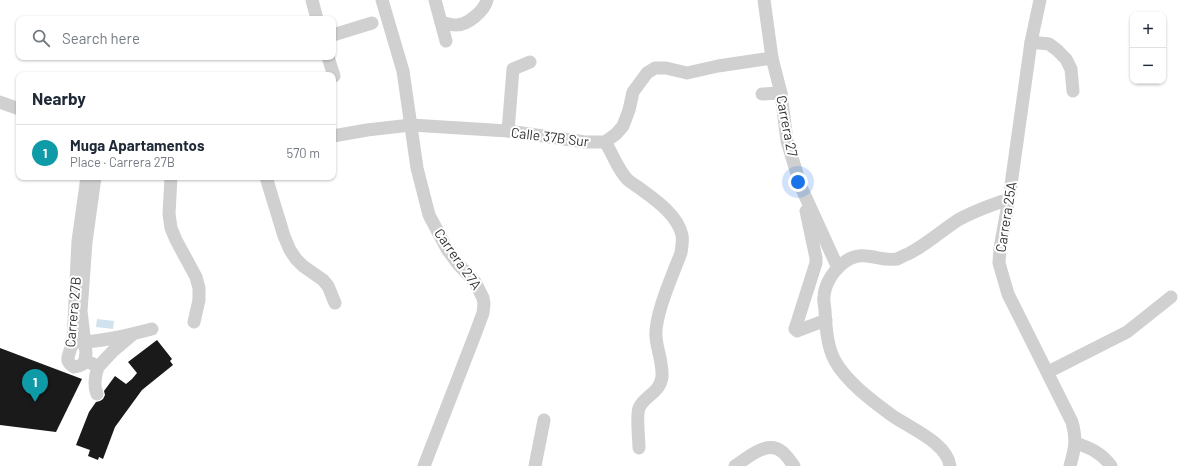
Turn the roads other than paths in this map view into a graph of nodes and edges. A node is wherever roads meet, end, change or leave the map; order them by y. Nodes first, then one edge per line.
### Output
1 (312, 0) edge
2 (382, 0) edge
3 (435, 0) edge
4 (486, 0) edge
5 (764, 0) edge
6 (1040, 0) edge
7 (316, 16) edge
8 (372, 22) dead end
9 (441, 22) junction
10 (336, 34) edge
11 (446, 41) dead end
12 (1031, 42) junction
13 (772, 58) junction
14 (329, 60) edge
15 (530, 62) dead end
16 (333, 72) edge
17 (1073, 92) dead end
18 (780, 93) junction
19 (762, 94) dead end
20 (0, 102) edge
21 (16, 108) edge
22 (411, 125) junction
23 (508, 131) junction
24 (336, 135) edge
25 (605, 142) junction
26 (87, 180) edge
27 (94, 180) edge
28 (171, 180) edge
29 (267, 180) edge
30 (801, 187) junction
31 (1009, 199) junction
32 (82, 241) junction
33 (838, 268) junction
34 (1171, 297) dead end
35 (336, 303) dead end
36 (826, 320) junction
37 (194, 322) dead end
38 (152, 329) dead end
39 (134, 333) junction
40 (79, 342) junction
41 (86, 360) junction
42 (98, 367) junction
43 (1048, 372) junction
44 (97, 394) dead end
45 (544, 420) dead end
46 (1076, 443) junction
47 (639, 448) dead end
48 (424, 466) edge
49 (535, 466) edge
50 (735, 466) edge
51 (794, 466) edge
52 (950, 466) edge
53 (1070, 466) edge
54 (1111, 466) edge

1 - 7 street
2 - 22 street, Carrera 27A
3 - 9 street
4 - 9 street
5 - 13 street, Carrera 27
6 - 12 street, Carrera 25A
8 - 10 street
9 - 11 street
12 - 17 street
12 - 31 street, Carrera 25A
13 - 18 street, Carrera 27
13 - 25 street, Calle 37B Sur
14 - 16 street
15 - 23 street
18 - 19 street
18 - 30 street, Carrera 27
20 - 21 street
22 - 23 street, Calle 37B Sur
22 - 24 street, Calle 37B Sur
22 - 48 street, Carrera 27A
23 - 25 street, Calle 37B Sur
25 - 47 street
26 - 32 street, Carrera 27B
27 - 32 street, Carrera 27B
28 - 37 street
29 - 35 street
30 - 33 street, Carrera 27
30 - 36 street
31 - 33 street
31 - 43 street, Carrera 25A
32 - 40 street, Carrera 27B
33 - 36 street
34 - 43 street
36 - 52 street
38 - 39 street
39 - 40 street
39 - 42 street
40 - 41 street, Carrera 27B
40 - 41 street, Carrera 27B
41 - 42 street
42 - 44 street
43 - 46 street, Carrera 25A
45 - 49 street
46 - 53 street
46 - 54 street
50 - 51 street

